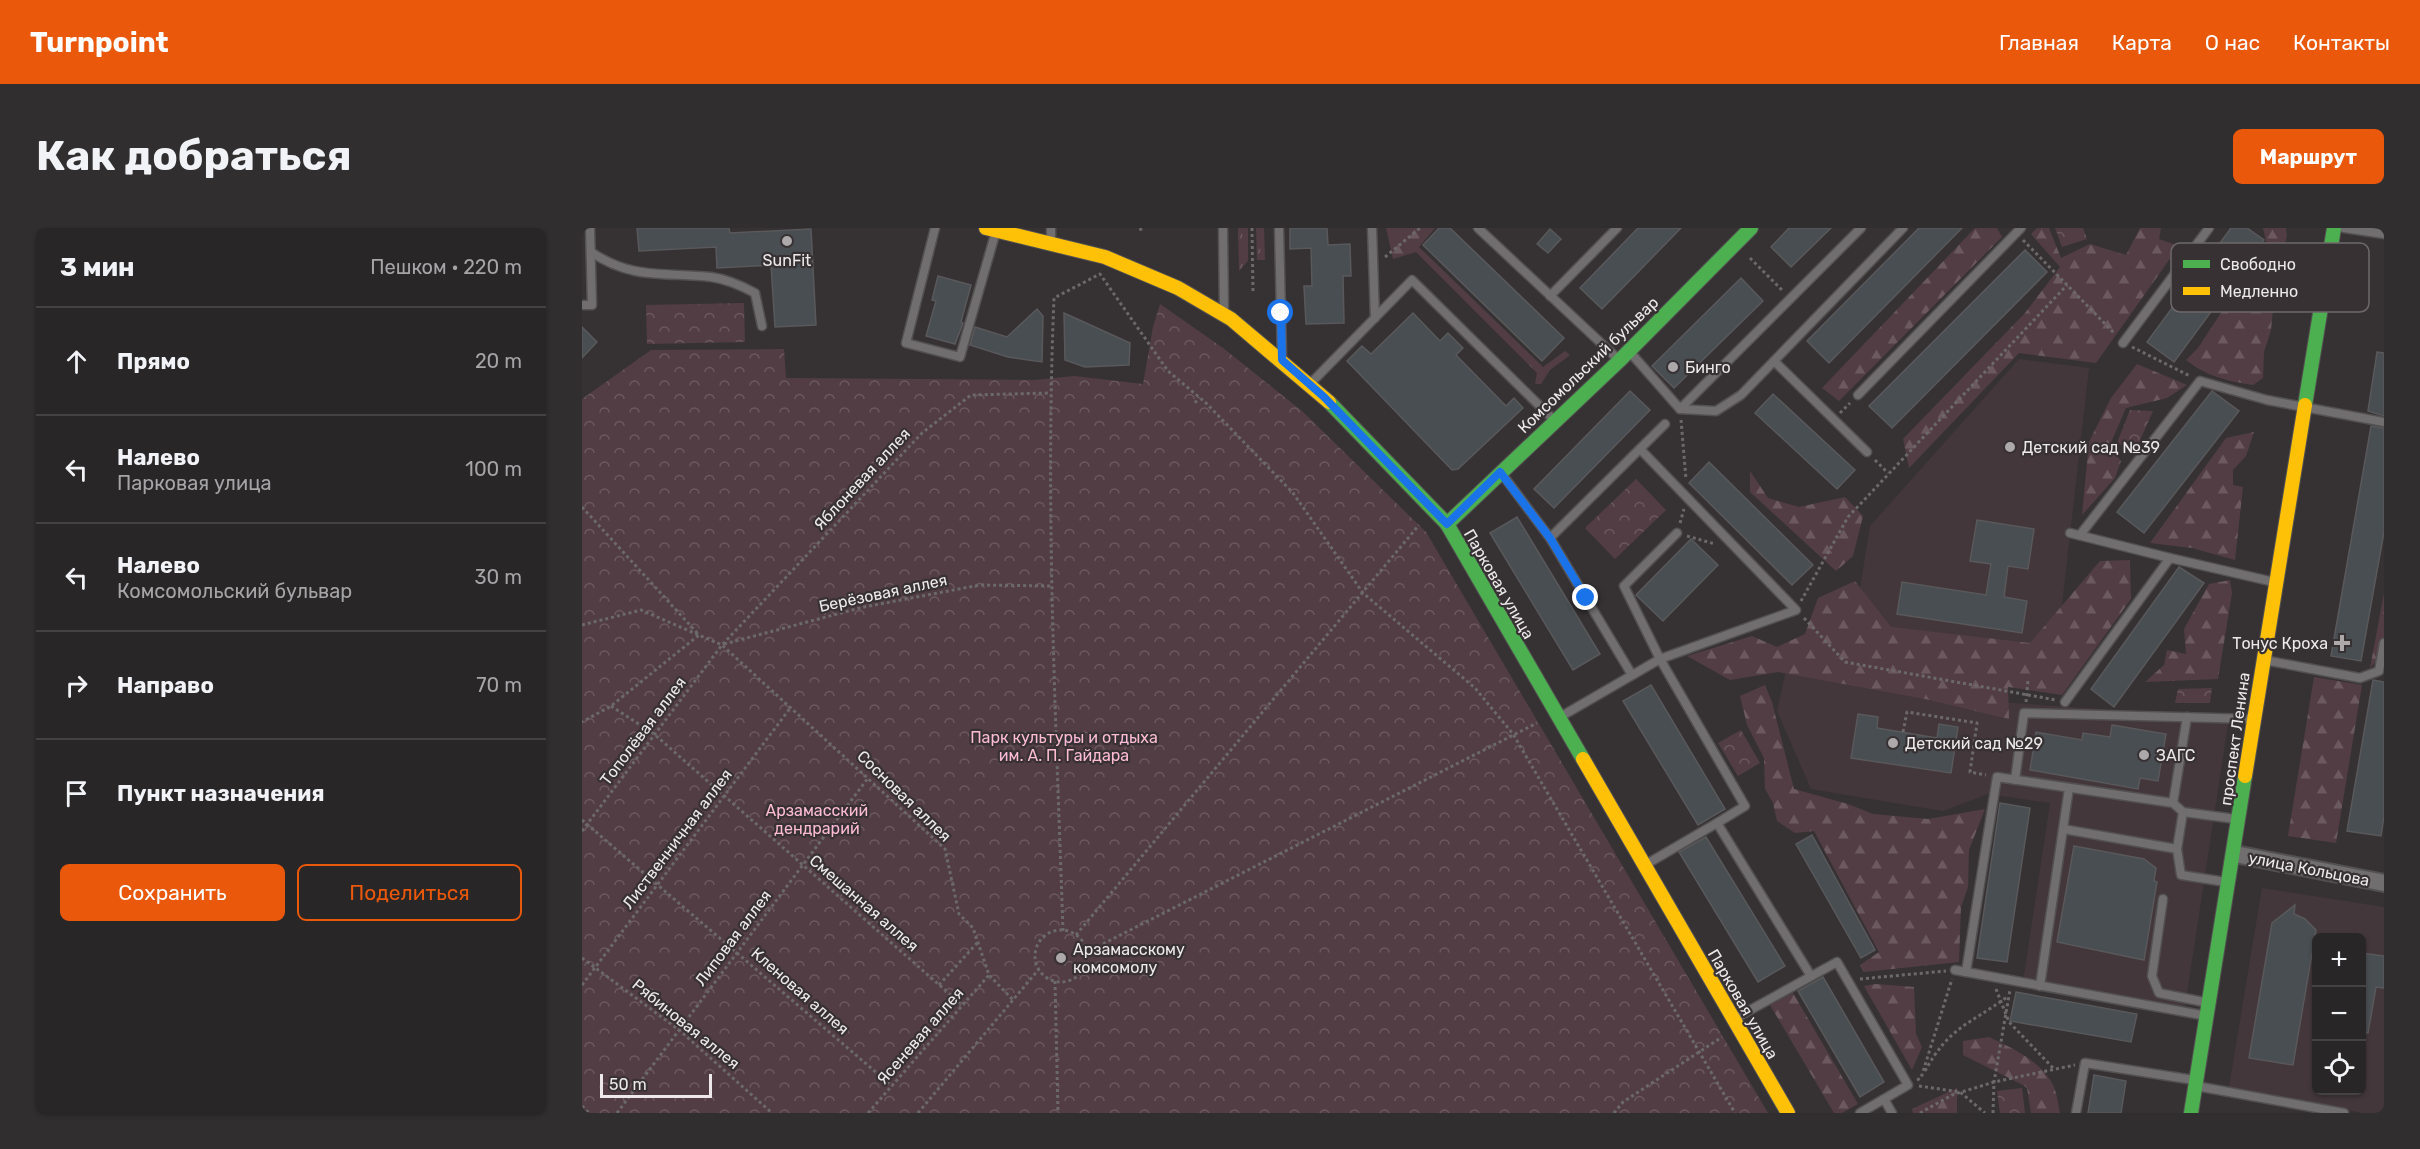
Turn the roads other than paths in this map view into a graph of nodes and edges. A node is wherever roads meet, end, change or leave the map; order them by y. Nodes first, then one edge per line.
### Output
1 (590, 228) edge
2 (935, 228) edge
3 (1051, 228) edge
4 (1223, 228) edge
5 (1279, 228) edge
6 (1372, 228) edge
7 (1478, 228) edge
8 (1617, 228) edge
9 (1751, 228) edge
10 (1861, 228) edge
11 (1903, 228) edge
12 (2209, 228) edge
13 (2334, 228) edge
14 (2344, 228) edge
15 (991, 229) edge
16 (2018, 231) edge
17 (2384, 234) edge
18 (1051, 243) junction
19 (2198, 243) edge
20 (2332, 243) edge
21 (591, 252) junction
22 (2171, 279) edge
23 (1550, 296) junction
24 (582, 305) edge
25 (2320, 312) edge
26 (1224, 315) junction
27 (1375, 318) junction
28 (762, 326) dead end
29 (2123, 343) road end
30 (1624, 356) junction
31 (1282, 360) junction
32 (1774, 362) junction
33 (1309, 384) junction
34 (1858, 395) road end
35 (2304, 408) junction
36 (1680, 409) junction
37 (1555, 421) junction
38 (2384, 422) edge
39 (1665, 424) dead end
40 (1640, 449) junction
41 (1867, 452) road end
42 (1500, 472) junction
43 (1447, 524) junction
44 (1677, 533) road end
45 (2070, 533) dead end
46 (2080, 535) junction
47 (1550, 538) junction
48 (2170, 558) junction
49 (2275, 582) junction
50 (2384, 642) edge
51 (1660, 659) junction
52 (2264, 660) junction
53 (2382, 671) edge
54 (1632, 675) junction
55 (2065, 702) road end
56 (2187, 717) junction
57 (1557, 719) junction
58 (2255, 719) junction
59 (2015, 780) junction
60 (2069, 788) junction
61 (2173, 803) junction
62 (2183, 812) junction
63 (2240, 819) junction
64 (1717, 823) junction
65 (2063, 829) junction
66 (2177, 849) junction
67 (2235, 854) junction
68 (1643, 867) junction
69 (2230, 883) junction
70 (2384, 883) edge
71 (2163, 899) dead end
72 (1955, 970) road end
73 (1966, 972) junction
74 (1811, 976) junction
75 (2040, 986) junction
76 (2208, 1010) junction
77 (1732, 1020) junction
78 (2196, 1084) junction
79 (1884, 1099) junction
80 (2295, 1108) edge
81 (1788, 1113) edge
82 (1860, 1113) edge
83 (1892, 1113) edge
84 (2076, 1113) edge
85 (2191, 1113) edge
86 (2344, 1113) edge

1 - 21 lane
2 - 15 lane
3 - 18 lane
4 - 26 lane
5 - 31 lane
6 - 27 lane
7 - 23 lane
8 - 23 lane
9 - 30 street, Комсомольский бульвар
10 - 36 lane
11 - 32 lane
12 - 19 lane
13 - 20 street, проспект Ленина
14 - 17 lane
15 - 18 street, Парковая улица
16 - 34 lane
18 - 26 street, Парковая улица
21 - 24 lane
21 - 28 lane
22 - 29 lane
23 - 30 lane
25 - 35 street, проспект Ленина
26 - 31 street, Парковая улица
27 - 33 lane
27 - 37 lane
30 - 36 lane
30 - 37 street, Комсомольский бульвар
31 - 33 street, Парковая улица
32 - 36 lane
32 - 41 lane
33 - 43 street, Парковая улица
35 - 38 lane
35 - 46 lane
35 - 49 street, проспект Ленина
37 - 42 street, Комсомольский бульвар
39 - 40 lane
40 - 47 lane
40 - 51 lane
42 - 43 street, Комсомольский бульвар
42 - 47 lane
43 - 57 street, Парковая улица
44 - 51 lane
45 - 46 lane
46 - 48 lane
47 - 54 lane
48 - 49 lane
48 - 55 lane
49 - 52 street, проспект Ленина
50 - 53 lane
51 - 54 lane
51 - 64 lane
52 - 53 lane
52 - 58 street, проспект Ленина
54 - 57 lane
56 - 58 lane
56 - 59 lane
56 - 61 lane
57 - 68 street, Парковая улица
58 - 63 street, проспект Ленина
59 - 60 lane
59 - 73 lane
60 - 61 lane
60 - 65 lane
61 - 62 lane
62 - 63 lane
62 - 66 lane
63 - 67 street, проспект Ленина
64 - 68 lane
64 - 74 lane
65 - 66 lane
65 - 75 lane
66 - 69 lane
67 - 69 street, проспект Ленина
67 - 70 street, улица Кольцова
68 - 77 street, Парковая улица
69 - 76 street, проспект Ленина
71 - 76 lane
72 - 73 lane
73 - 75 lane
74 - 77 lane
74 - 79 lane
75 - 76 lane
76 - 78 street, проспект Ленина
77 - 81 street, Парковая улица
78 - 80 lane
78 - 84 lane
78 - 85 street, проспект Ленина
79 - 82 lane
79 - 83 lane
80 - 86 lane

